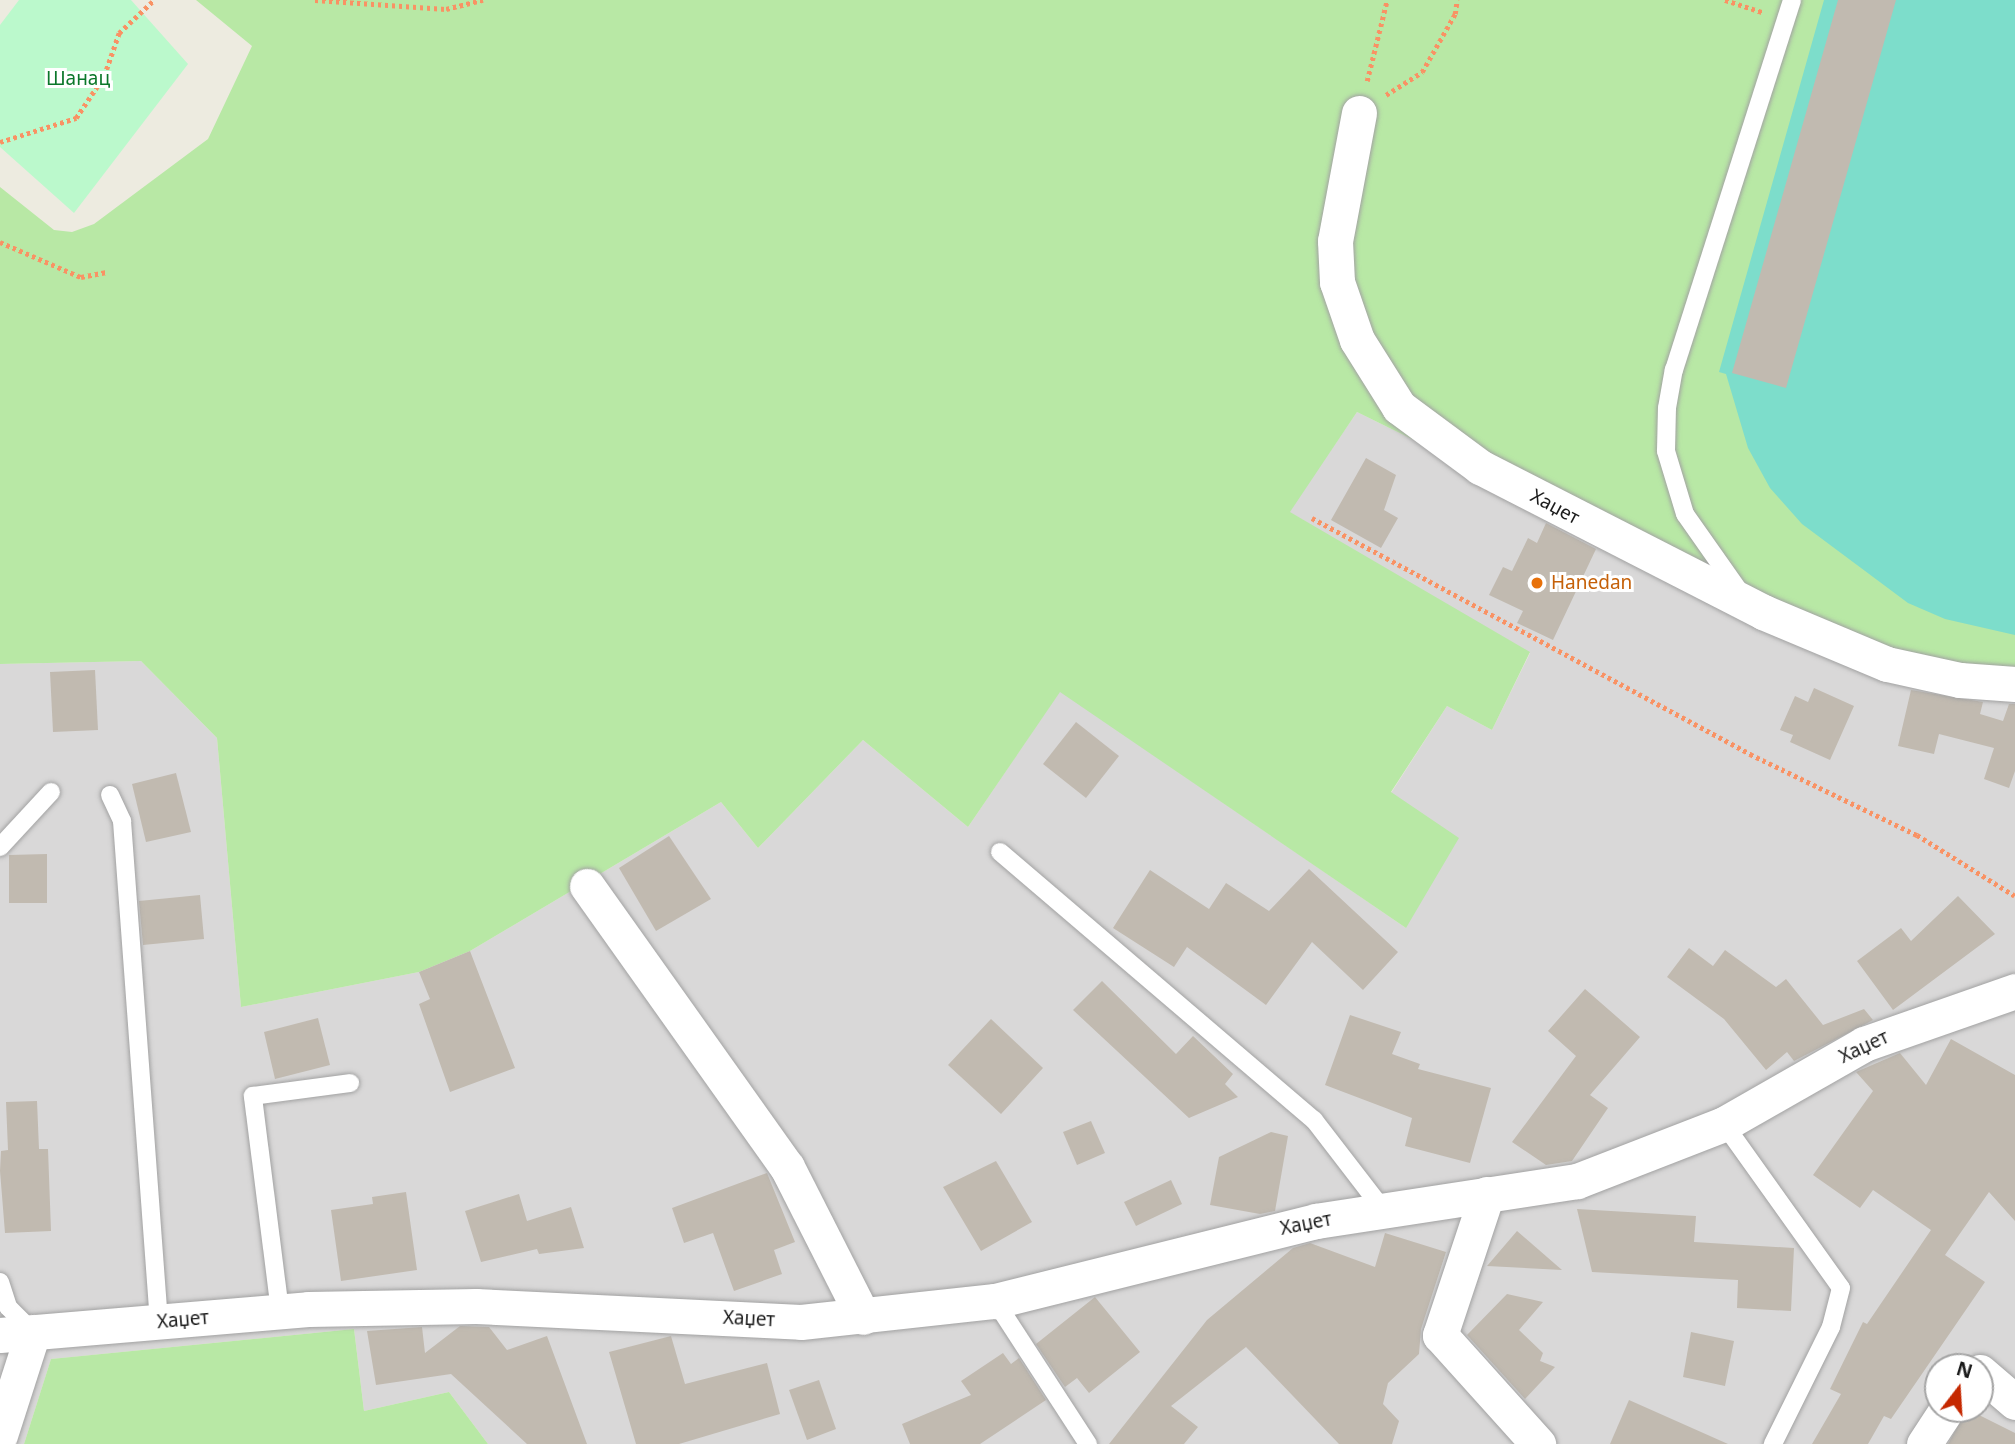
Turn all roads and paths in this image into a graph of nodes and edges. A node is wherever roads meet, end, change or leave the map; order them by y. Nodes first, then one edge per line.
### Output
1 (154, 0) edge
2 (315, 0) edge
3 (483, 0) edge
4 (1387, 0) edge
5 (1457, 0) edge
6 (1792, 0) edge
7 (1359, 113) junction
8 (0, 142) edge
9 (0, 242) edge
10 (107, 272) dead end
11 (1312, 518) dead end
12 (1763, 611) junction
13 (2015, 684) edge
14 (51, 792) dead end
15 (110, 795) dead end
16 (0, 847) edge
17 (1000, 852) dead end
18 (587, 886) dead end
19 (2015, 896) edge
20 (2015, 991) edge
21 (350, 1083) dead end
22 (1724, 1124) junction
23 (1487, 1194) junction
24 (1384, 1211) junction
25 (0, 1282) edge
26 (995, 1301) junction
27 (280, 1311) junction
28 (863, 1317) junction
29 (159, 1323) junction
30 (16, 1334) edge
31 (1994, 1384) edge
32 (2015, 1402) edge
33 (1938, 1423) edge
34 (0, 1435) edge
35 (1088, 1444) edge
36 (1538, 1444) edge
37 (1773, 1444) edge
38 (1924, 1444) edge

1 - 8 path
2 - 3 path
4 - 7 path
5 - 7 path
6 - 12 lane
7 - 12 street, Хаџет
9 - 10 path
11 - 19 path
12 - 13 street, Хаџет
14 - 16 lane
15 - 29 lane
17 - 24 lane
18 - 28 street
20 - 22 street, Хаџет
21 - 27 lane
22 - 23 street, Хаџет
22 - 37 lane
23 - 24 street, Хаџет
23 - 36 street
24 - 26 street, Хаџет
25 - 30 lane
26 - 28 street, Хаџет
26 - 35 lane
27 - 28 street, Хаџет
27 - 29 street, Хаџет
29 - 30 street, Хаџет
30 - 34 street
31 - 32 street
33 - 38 street

